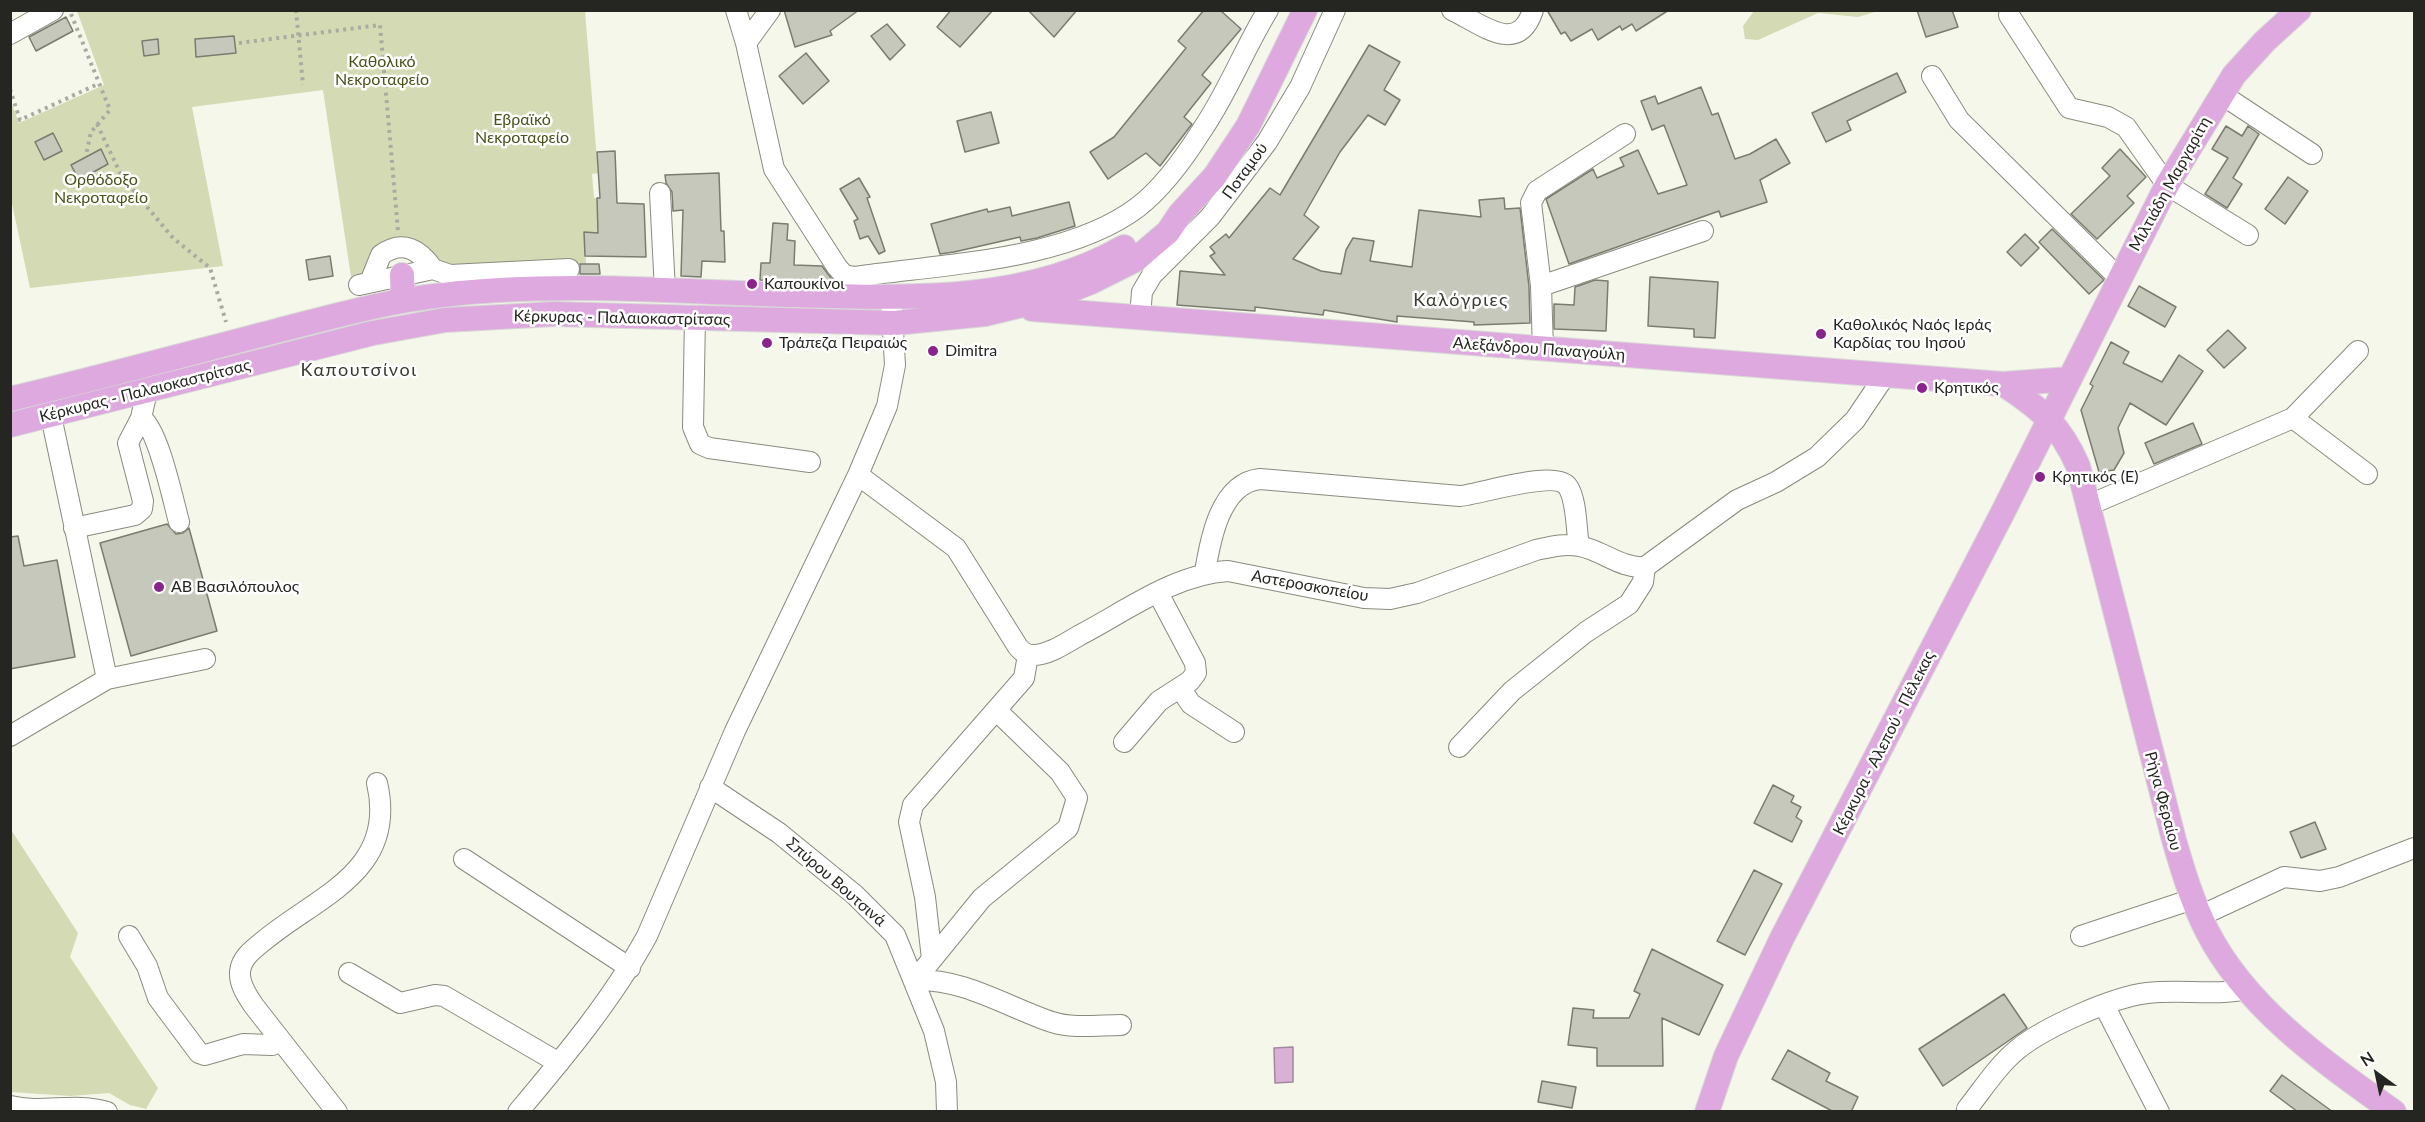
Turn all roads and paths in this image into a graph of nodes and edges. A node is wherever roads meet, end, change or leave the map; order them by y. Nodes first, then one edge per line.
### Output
1 (53, 10) edge
2 (70, 10) edge
3 (296, 10) edge
4 (736, 10) edge
5 (770, 10) edge
6 (1268, 10) edge
7 (1305, 10) edge
8 (1335, 10) edge
9 (1452, 10) edge
10 (1533, 10) edge
11 (2299, 10) edge
12 (2009, 15) dead end
13 (10, 34) edge
14 (299, 36) junction
15 (239, 43) dead end
16 (746, 43) junction
17 (1932, 76) dead end
18 (98, 84) junction
19 (303, 85) dead end
20 (10, 89) edge
21 (2220, 94) junction
22 (98, 124) junction
23 (1625, 134) dead end
24 (2312, 154) dead end
25 (86, 155) dead end
26 (2167, 185) junction
27 (660, 193) dead end
28 (1180, 214) junction
29 (1703, 231) dead end
30 (2248, 235) dead end
31 (399, 247) junction
32 (433, 269) junction
33 (569, 269) dead end
34 (402, 276) junction
35 (2120, 279) junction
36 (524, 280) junction
37 (1541, 286) junction
38 (854, 287) junction
39 (665, 291) junction
40 (891, 296) junction
41 (403, 301) junction
42 (1017, 309) junction
43 (1140, 316) junction
44 (695, 318) junction
45 (895, 323) junction
46 (229, 332) dead end
47 (1543, 349) junction
48 (2358, 351) dead end
49 (1886, 374) junction
50 (2070, 379) junction
51 (2003, 384) junction
52 (147, 391) junction
53 (10, 399) edge
54 (51, 416) junction
55 (141, 418) junction
56 (2293, 418) junction
57 (2050, 420) junction
58 (10, 425) edge
59 (810, 462) dead end
60 (2367, 474) dead end
61 (858, 475) junction
62 (2088, 505) junction
63 (179, 522) dead end
64 (74, 528) junction
65 (1579, 546) junction
66 (1645, 567) junction
67 (1205, 572) junction
68 (1158, 593) junction
69 (1028, 655) junction
70 (205, 659) dead end
71 (107, 679) junction
72 (1180, 688) junction
73 (996, 710) junction
74 (1234, 732) dead end
75 (10, 736) edge
76 (1124, 742) dead end
77 (1459, 747) dead end
78 (377, 783) dead end
79 (710, 787) junction
80 (2415, 848) edge
81 (464, 859) dead end
82 (2196, 907) junction
83 (129, 936) dead end
84 (2081, 936) dead end
85 (932, 959) junction
86 (630, 968) junction
87 (349, 973) dead end
88 (915, 980) junction
89 (2248, 989) junction
90 (2104, 1005) junction
91 (1121, 1025) dead end
92 (281, 1041) junction
93 (559, 1063) junction
94 (10, 1106) edge
95 (1967, 1108) dead end
96 (2394, 1111) edge
97 (107, 1112) edge
98 (338, 1112) edge
99 (518, 1112) edge
100 (947, 1112) edge
101 (1707, 1112) edge
102 (2158, 1112) edge

1 - 13 street
2 - 18 path
3 - 14 path
4 - 16 street
5 - 16 street
6 - 38 street
7 - 28 main road, Κέρκυρας - Παλαιοκαστρίτσας
8 - 43 street, Ποταμού
9 - 10 street
11 - 21 main road, Μιλτιάδη Μαργαρίτη
12 - 26 street
14 - 15 path
14 - 19 path
14 - 31 path
16 - 38 street
17 - 35 street
18 - 20 path
18 - 22 path
21 - 24 street
21 - 26 main road, Μιλτιάδη Μαργαρίτη
22 - 25 path
22 - 46 path
23 - 37 street
26 - 30 street
26 - 35 main road, Μιλτιάδη Μαργαρίτη
27 - 39 street
28 - 40 main road, Κέρκυρας - Παλαιοκαστρίτσας
28 - 42 main road, Κέρκυρας - Παλαιοκαστρίτσας
29 - 37 street
31 - 32 street
31 - 34 street
32 - 34 street
32 - 36 street
33 - 36 street
34 - 41 main road
35 - 50 main road, Μιλτιάδη Μαργαρίτη
36 - 39 main road, Κέρκυρας - Παλαιοκαστρίτσας
36 - 41 main road, Κέρκυρας - Παλαιοκαστρίτσας
37 - 47 street
38 - 39 main road, Κέρκυρας - Παλαιοκαστρίτσας
38 - 40 main road, Κέρκυρας - Παλαιοκαστρίτσας
40 - 45 street
41 - 53 main road, Κέρκυρας - Παλαιοκαστρίτσας
42 - 43 main road, Αλεξάνδρου Παναγούλη
42 - 45 main road, Κέρκυρας - Παλαιοκαστρίτσας
43 - 47 main road, Αλεξάνδρου Παναγούλη
44 - 45 main road, Κέρκυρας - Παλαιοκαστρίτσας
44 - 52 main road, Κέρκυρας - Παλαιοκαστρίτσας
44 - 59 street
45 - 61 street
47 - 49 main road, Αλεξάνδρου Παναγούλη
48 - 56 street
49 - 51 main road, Αλεξάνδρου Παναγούλη
49 - 66 street
50 - 51 main road, Αλεξάνδρου Παναγούλη
50 - 57 main road, Κέρκυρα - Αλεπού - Πέλεκας
51 - 57 main road
52 - 54 main road, Κέρκυρας - Παλαιοκαστρίτσας
52 - 55 street
54 - 58 main road, Κέρκυρας - Παλαιοκαστρίτσας
54 - 64 street
55 - 63 street
55 - 64 street
56 - 60 street
56 - 62 street
57 - 62 main road, Ρήγα Φεραίου
57 - 101 main road, Κέρκυρα - Αλεπού - Πέλεκας
61 - 69 street
61 - 79 street
62 - 82 main road, Ρήγα Φεραίου
64 - 71 street
65 - 66 street, Αστεροσκοπείου
65 - 67 street, Αστεροσκοπείου
65 - 67 street
66 - 77 street
67 - 68 street, Αστεροσκοπείου
68 - 69 street, Αστεροσκοπείου
68 - 72 street
69 - 73 street
70 - 71 street
71 - 75 street
72 - 74 street
72 - 76 street
73 - 85 street
73 - 85 street
78 - 92 street
79 - 86 street
79 - 88 street, Σπύρου Βουτσινά
80 - 82 street
81 - 86 street
82 - 84 street
82 - 89 main road, Ρήγα Φεραίου
83 - 92 street
85 - 88 street
86 - 93 street
87 - 93 street
88 - 91 street
88 - 100 street, Σπύρου Βουτσινά
89 - 90 street
89 - 96 main road, Ρήγα Φεραίου
90 - 95 street
90 - 102 street
92 - 98 street
93 - 99 street
94 - 97 street

